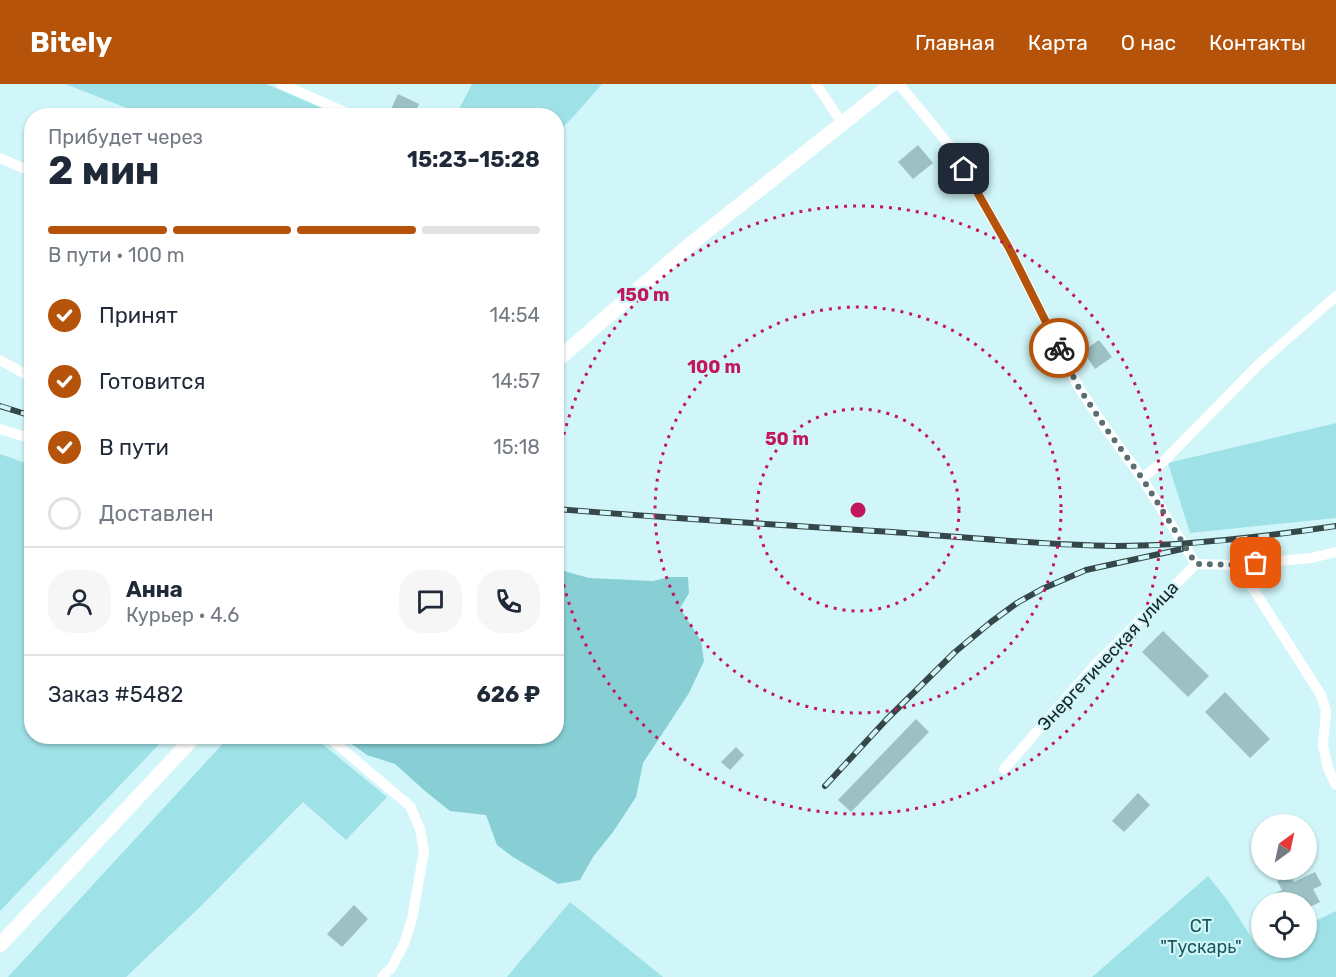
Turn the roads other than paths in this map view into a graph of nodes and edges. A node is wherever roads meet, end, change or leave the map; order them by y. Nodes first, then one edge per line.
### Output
1 (281, 84) edge
2 (816, 84) edge
3 (892, 84) edge
4 (899, 84) edge
5 (336, 108) edge
6 (842, 123) junction
7 (0, 158) edge
8 (24, 168) edge
9 (1336, 296) edge
10 (564, 354) edge
11 (0, 360) edge
12 (24, 374) edge
13 (0, 429) edge
14 (24, 436) edge
15 (1142, 478) junction
16 (1336, 552) edge
17 (1196, 564) junction
18 (1238, 565) junction
19 (188, 744) edge
20 (336, 744) edge
21 (1004, 768) dead end
22 (1336, 785) edge
23 (0, 945) edge
24 (382, 977) edge

1 - 5 street
2 - 6 street
3 - 6 main road
4 - 15 street
6 - 10 main road
7 - 8 street
9 - 15 street
11 - 12 street
13 - 14 street
15 - 17 street
16 - 18 street
17 - 18 street
17 - 21 street, Энергетическая улица
18 - 22 street
19 - 23 main road
20 - 24 street

